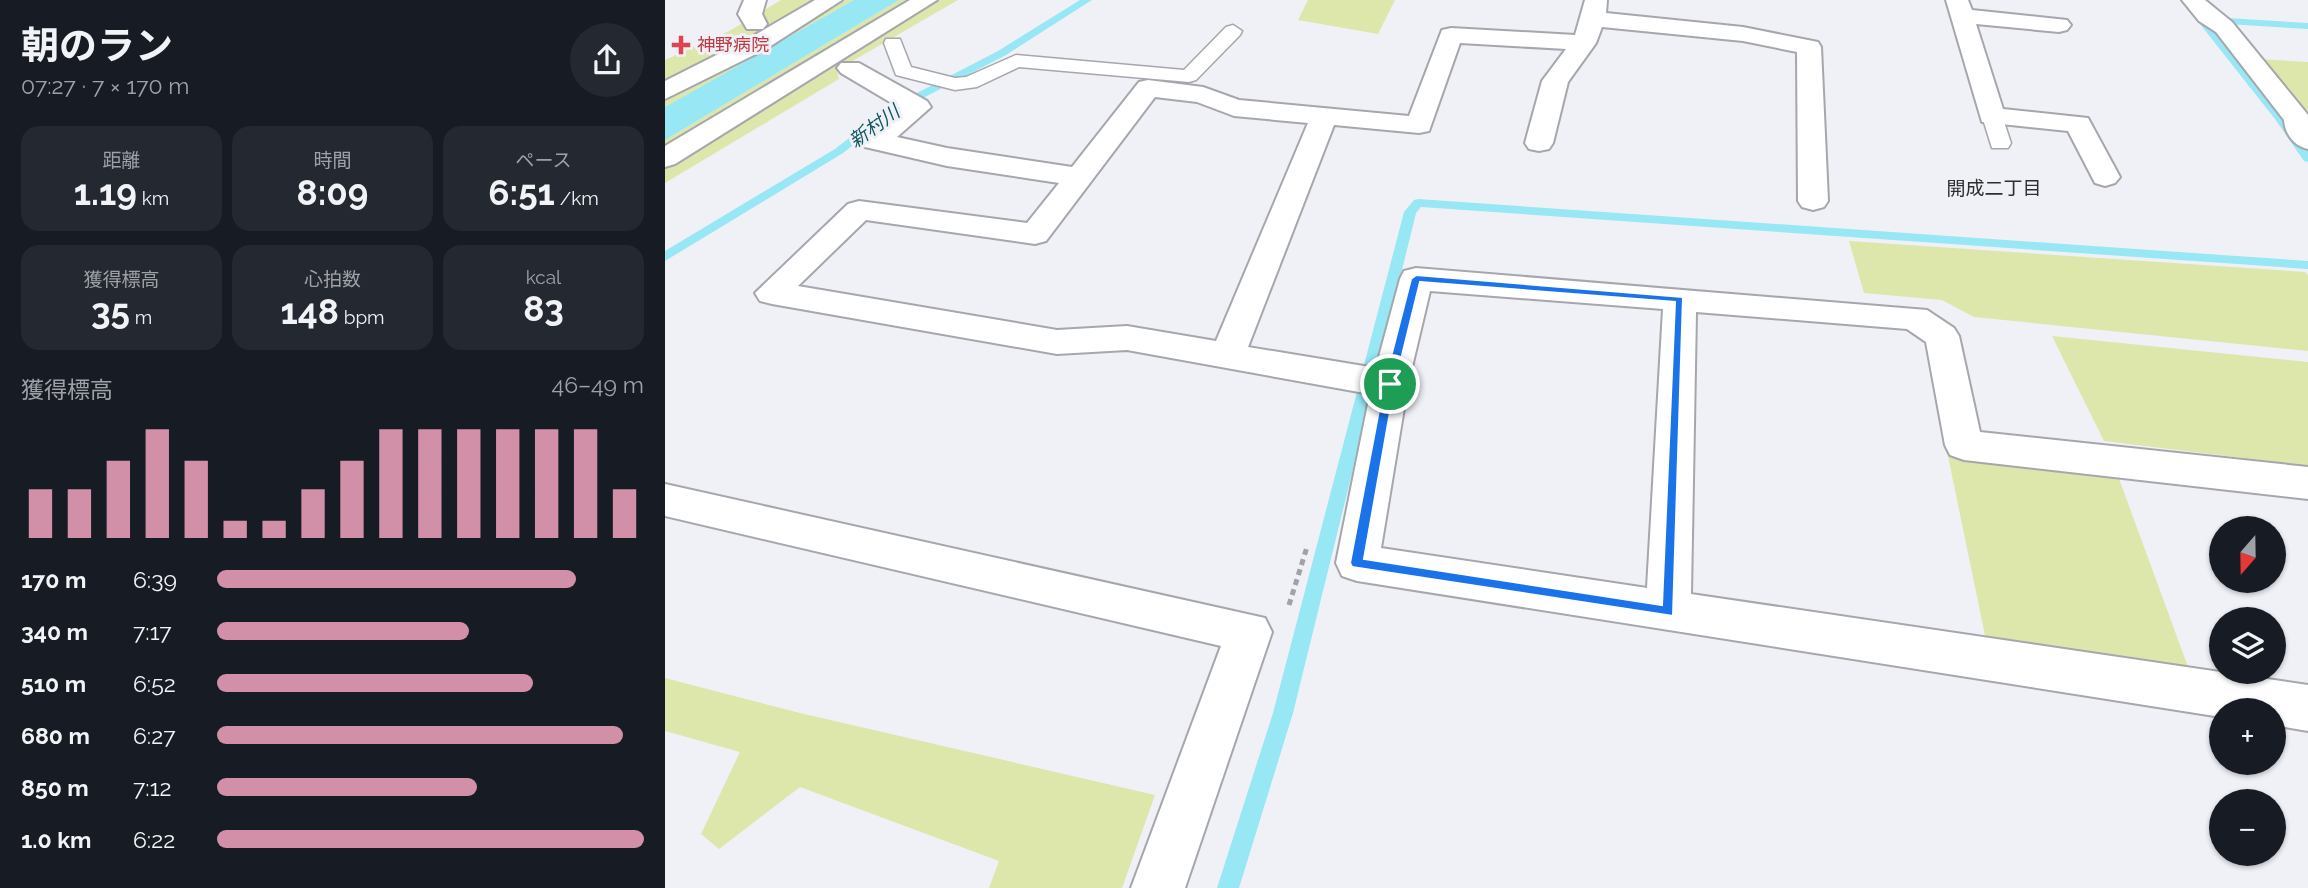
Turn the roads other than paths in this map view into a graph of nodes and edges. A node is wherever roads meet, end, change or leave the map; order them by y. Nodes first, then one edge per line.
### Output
1 (801, 0) edge
2 (831, 0) edge
3 (926, 0) edge
4 (945, 0) edge
5 (1960, 8) edge
6 (755, 12) edge
7 (2208, 14) edge
8 (1591, 21) edge
9 (2059, 24) dead end
10 (1233, 31) dead end
11 (884, 37) junction
12 (850, 68) dead end
13 (665, 71) edge
14 (665, 92) edge
15 (1325, 114) junction
16 (1992, 116) junction
17 (2304, 127) edge
18 (1539, 143) dead end
19 (2000, 143) dead end
20 (665, 158) edge
21 (1079, 177) junction
22 (2105, 177) dead end
23 (1813, 201) dead end
24 (1680, 299) junction
25 (1228, 354) junction
26 (1373, 381) junction
27 (2308, 483) edge
28 (665, 500) edge
29 (1668, 612) junction
30 (2308, 708) edge
31 (1159, 888) edge

1 - 6 street
2 - 14 street
3 - 11 street
4 - 11 street
5 - 9 street
5 - 16 street
6 - 13 street
7 - 17 street
8 - 15 street
8 - 18 street
8 - 23 street
10 - 11 lane
11 - 20 street
12 - 21 street
15 - 21 street
15 - 25 street
16 - 19 lane
16 - 22 street
21 - 25 street
24 - 26 street
24 - 27 street
24 - 29 street
25 - 26 street
26 - 29 street
28 - 31 street
29 - 30 street

